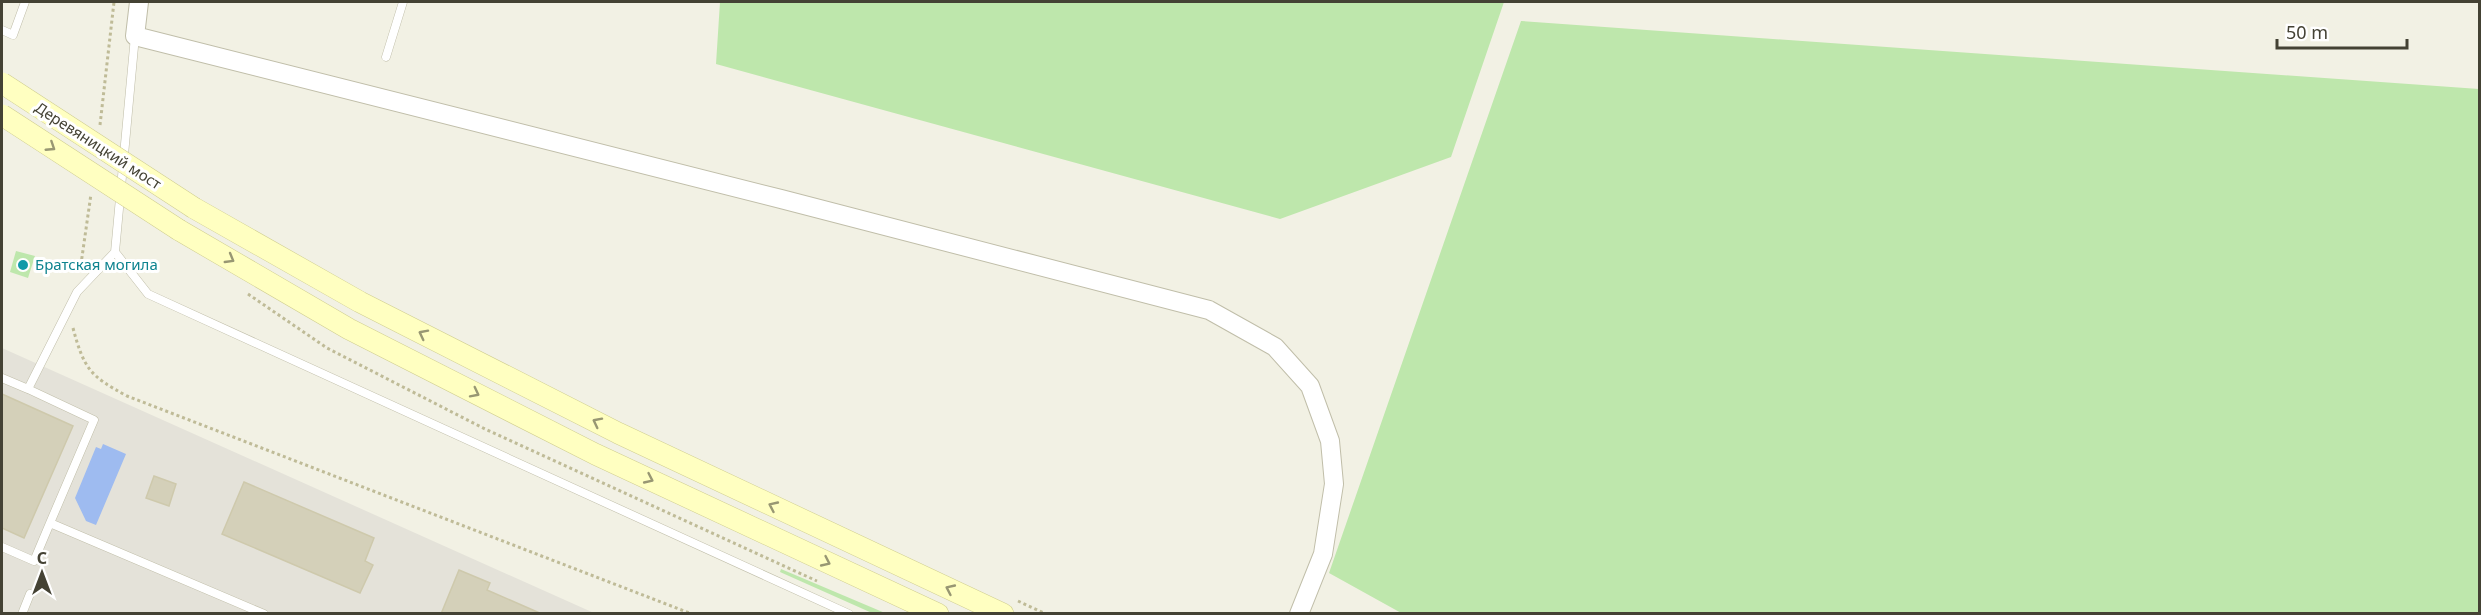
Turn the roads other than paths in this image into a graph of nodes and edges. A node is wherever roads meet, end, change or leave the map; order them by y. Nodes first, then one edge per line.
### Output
1 (25, 2) edge
2 (139, 2) edge
3 (403, 2) edge
4 (2, 30) edge
5 (135, 36) junction
6 (386, 57) dead end
7 (2, 83) edge
8 (2, 115) edge
9 (115, 252) junction
10 (2, 378) edge
11 (28, 389) junction
12 (50, 523) junction
13 (2, 547) edge
14 (30, 594) dead end
15 (1009, 607) edge
16 (22, 614) edge
17 (264, 614) edge
18 (849, 614) edge
19 (938, 614) edge
20 (1299, 614) edge

1 - 4 lane
2 - 5 street
3 - 6 lane
5 - 9 lane
5 - 20 street
15 -> 7 main road, Деревяницкий мост, bridge
8 -> 19 main road, Деревяницкий мост, bridge
9 - 11 lane
9 - 18 lane
10 - 11 lane
11 - 12 lane
12 - 13 lane
12 - 17 lane
14 - 16 lane

